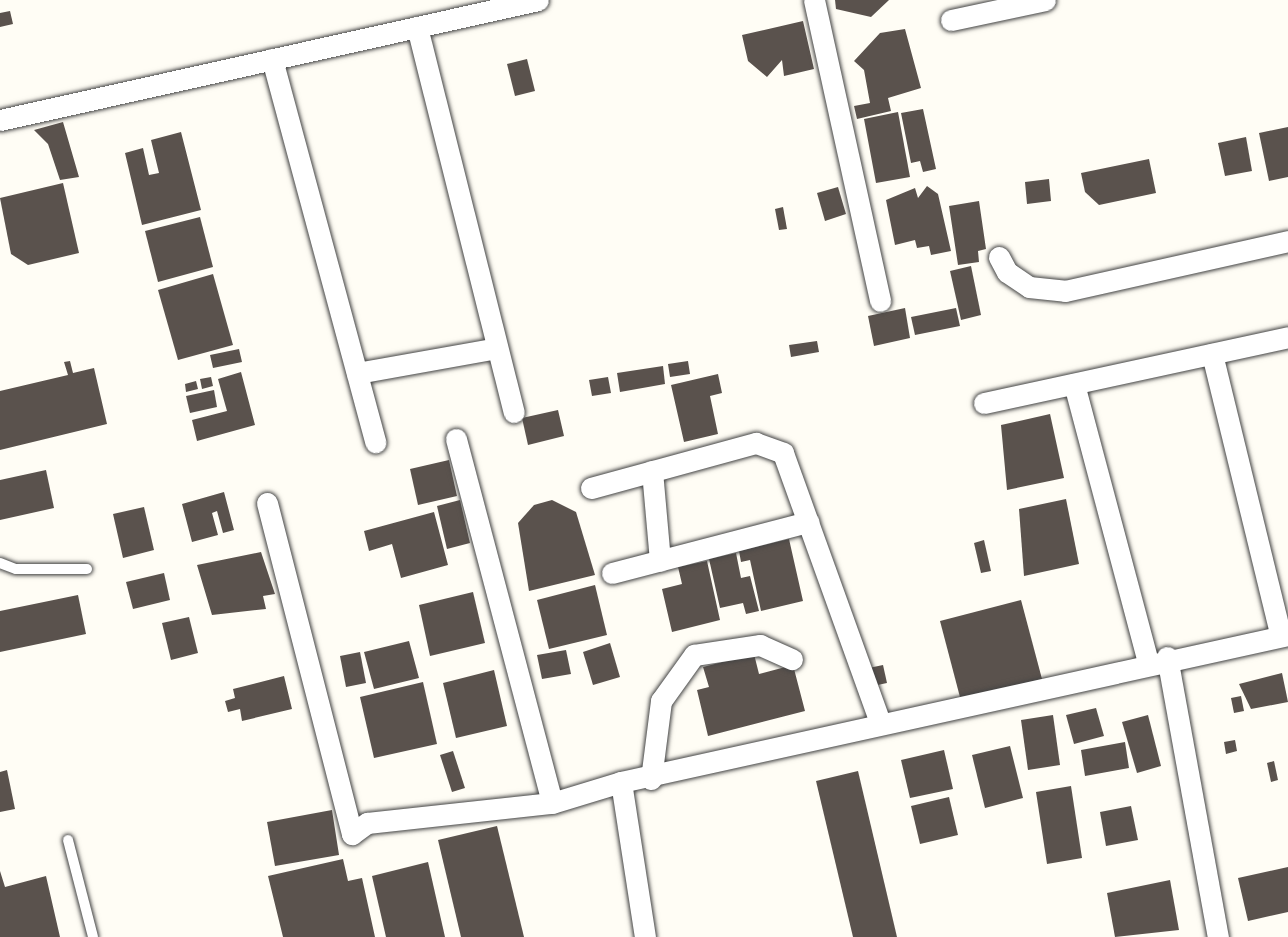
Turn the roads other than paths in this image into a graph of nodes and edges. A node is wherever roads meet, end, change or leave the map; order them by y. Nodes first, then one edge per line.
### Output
1 (538, 0) edge
2 (814, 0) edge
3 (1045, 0) edge
4 (951, 20) dead end
5 (417, 27) junction
6 (272, 59) junction
7 (0, 120) edge
8 (1288, 241) edge
9 (999, 257) dead end
10 (880, 301) dead end
11 (1288, 338) edge
12 (498, 348) junction
13 (1212, 354) junction
14 (357, 373) junction
15 (1074, 384) junction
16 (984, 403) dead end
17 (514, 412) dead end
18 (456, 439) dead end
19 (375, 442) dead end
20 (652, 471) junction
21 (591, 488) dead end
22 (267, 503) dead end
23 (808, 522) junction
24 (660, 561) junction
25 (0, 564) edge
26 (87, 569) dead end
27 (612, 573) dead end
28 (1284, 636) edge
29 (792, 659) dead end
30 (1158, 660) junction
31 (880, 723) junction
32 (651, 779) junction
33 (621, 782) junction
34 (552, 803) junction
35 (68, 840) dead end
36 (93, 937) edge
37 (645, 937) edge
38 (1218, 937) edge

1 - 5 street
2 - 10 street
3 - 4 street
5 - 6 street
5 - 12 street
6 - 7 street
6 - 14 street
8 - 9 street
11 - 13 street
12 - 14 street
12 - 17 street
13 - 15 street
13 - 28 street
14 - 19 street
15 - 16 street
15 - 30 street
18 - 34 street
20 - 21 street
20 - 23 street
20 - 24 street
22 - 34 street
23 - 24 street
23 - 31 street
24 - 27 street
25 - 26 lane
28 - 30 street
29 - 32 street
30 - 31 street
30 - 38 street
31 - 32 street
32 - 33 street
33 - 34 street
33 - 37 street
35 - 36 lane

